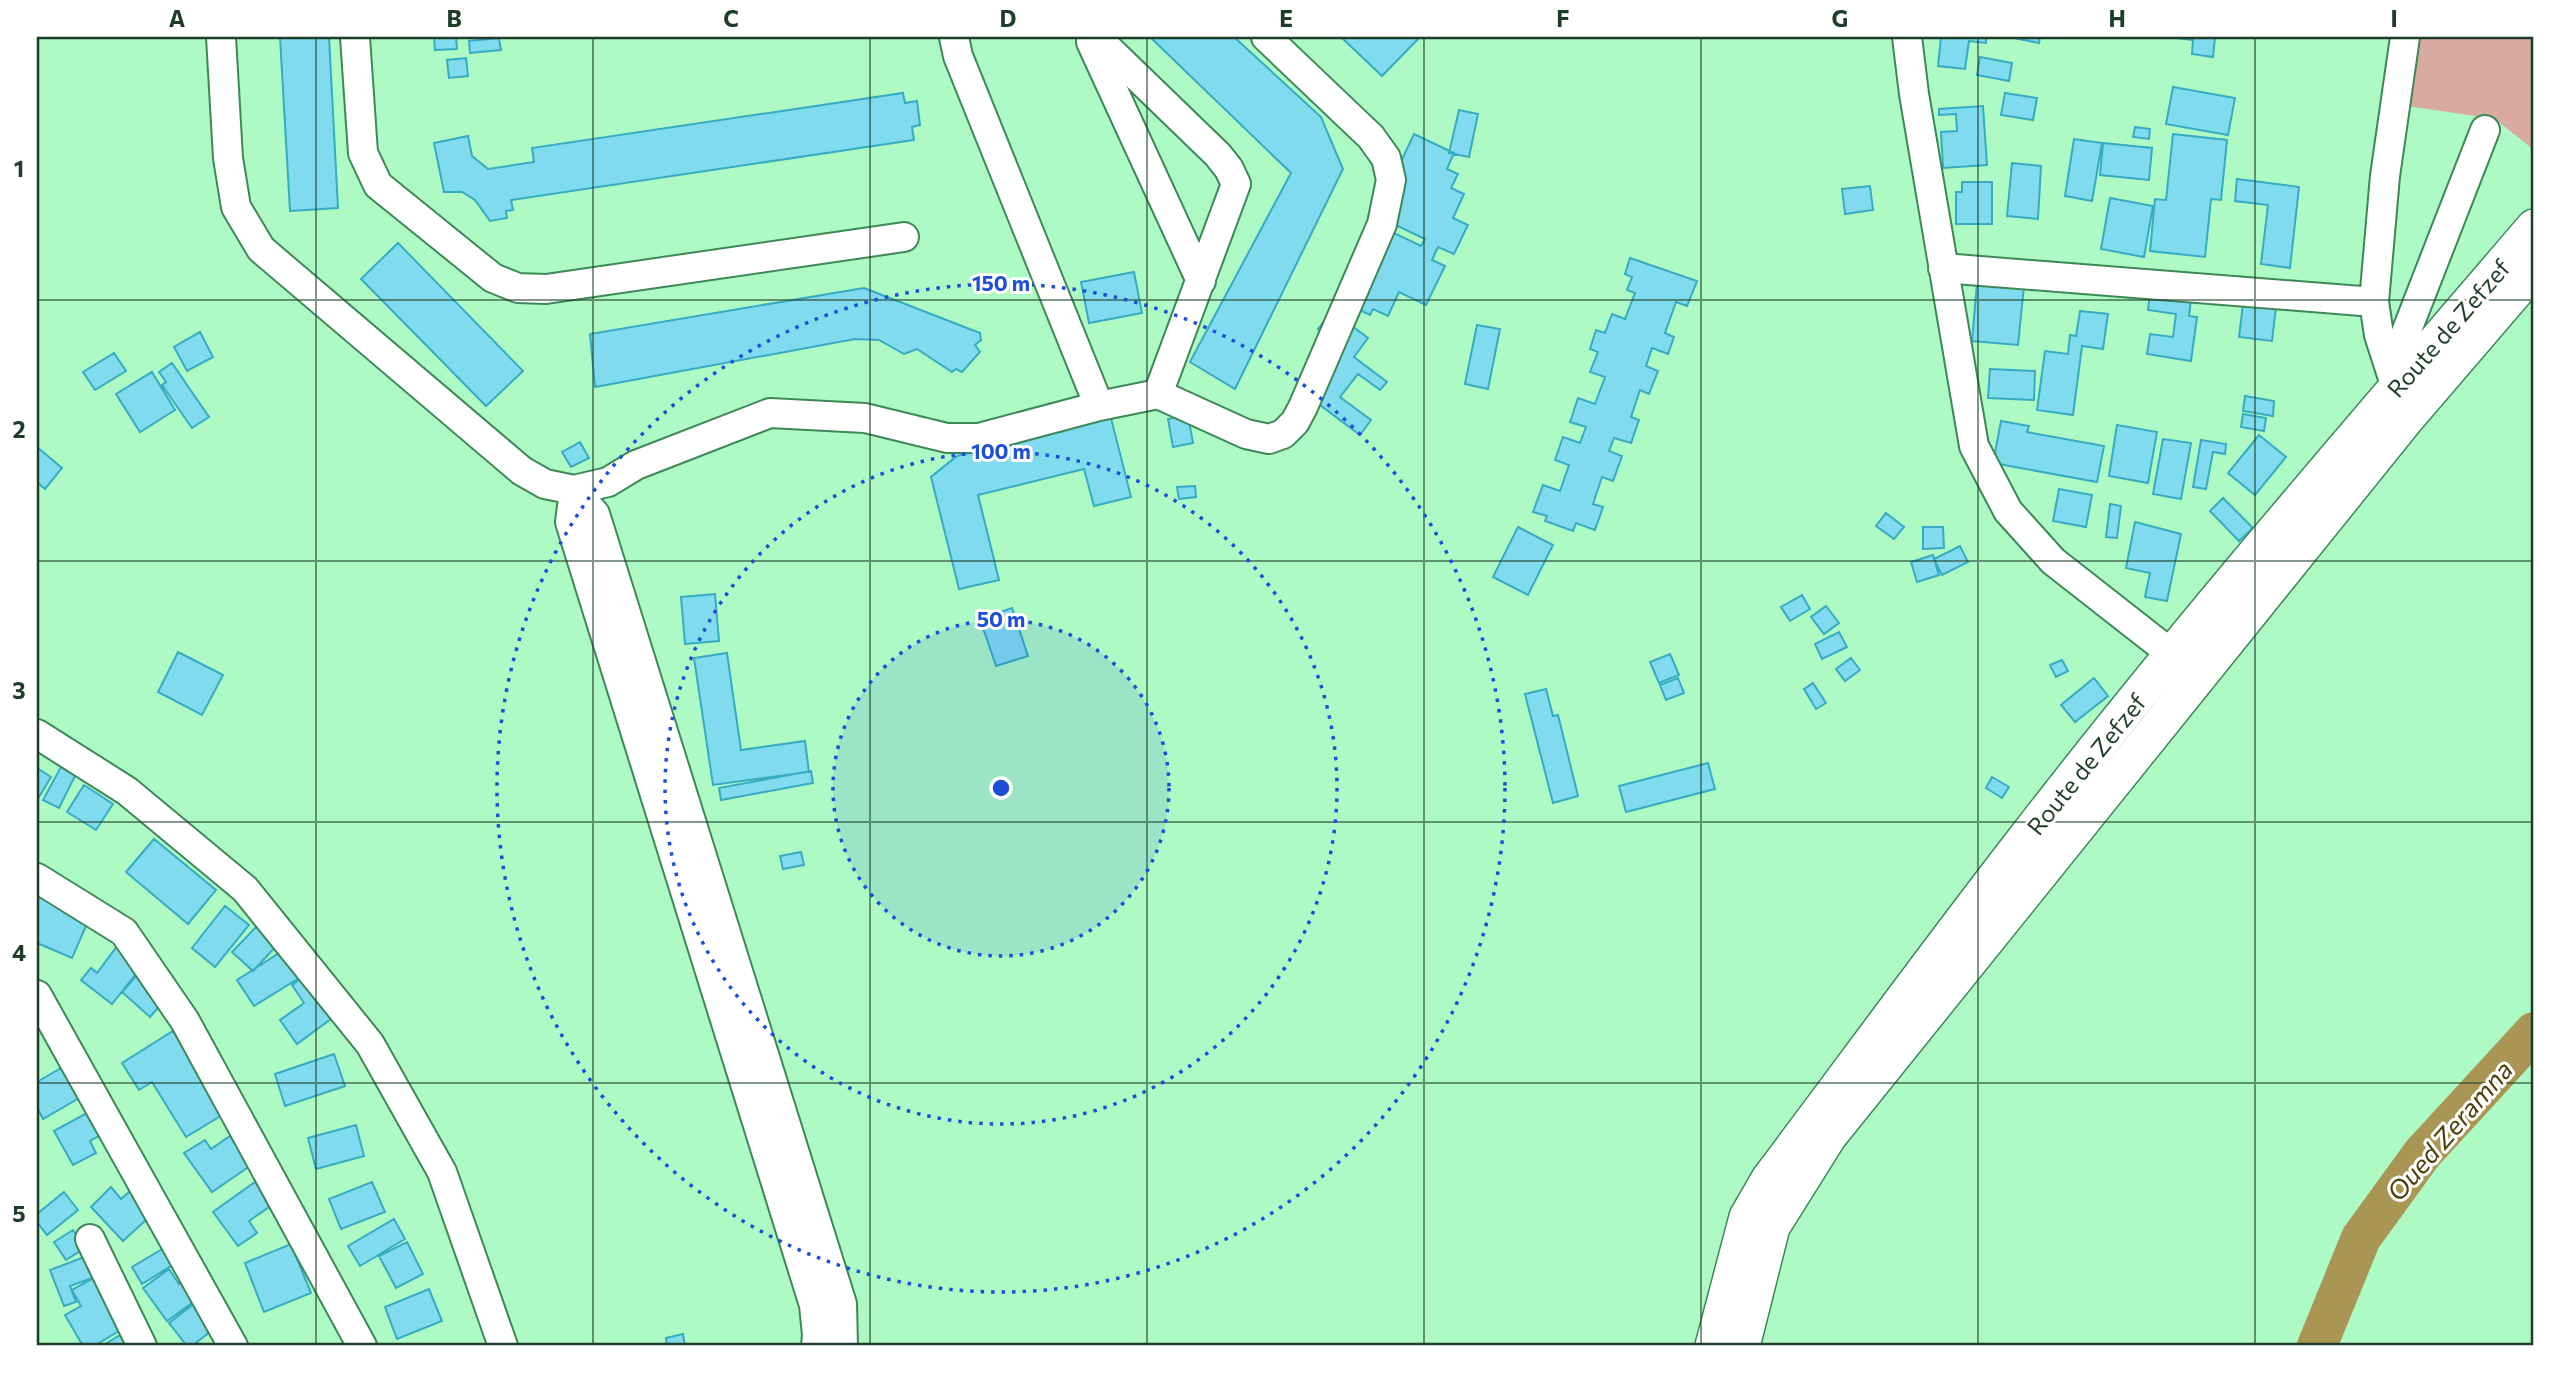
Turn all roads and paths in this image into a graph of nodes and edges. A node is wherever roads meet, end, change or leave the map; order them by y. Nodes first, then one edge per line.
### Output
1 (221, 37) edge
2 (355, 37) edge
3 (954, 37) edge
4 (1089, 37) edge
5 (1096, 37) edge
6 (1266, 37) edge
7 (1907, 37) edge
8 (2405, 37) edge
9 (2485, 130) dead end
10 (2534, 227) edge
11 (904, 237) dead end
12 (1943, 268) junction
13 (2534, 270) edge
14 (1201, 281) junction
15 (2374, 302) junction
16 (2398, 393) junction
17 (1158, 394) junction
18 (1099, 406) junction
19 (574, 490) junction
20 (2173, 655) junction
21 (37, 734) edge
22 (37, 878) edge
23 (37, 995) edge
24 (90, 1239) dead end
25 (142, 1346) edge
26 (233, 1346) edge
27 (362, 1346) edge
28 (503, 1346) edge
29 (816, 1346) edge
30 (843, 1346) edge
31 (1713, 1346) edge
32 (1742, 1346) edge

1 - 19 street
2 - 11 street
3 - 18 street
4 - 14 street
5 - 14 street
6 - 17 street
7 - 12 street
8 - 15 street
9 - 16 street
10 - 16 main road, Route de Zefzef
12 - 15 street
12 - 20 street
13 - 16 main road, Route de Zefzef
14 - 17 street
15 - 16 street
16 - 20 main road, Route de Zefzef
16 - 32 main road, Route de Zefzef
17 - 18 street
18 - 19 street
19 - 29 street
19 - 30 street
20 - 31 main road, Route de Zefzef
21 - 28 street
22 - 27 street
23 - 26 street
24 - 25 street

